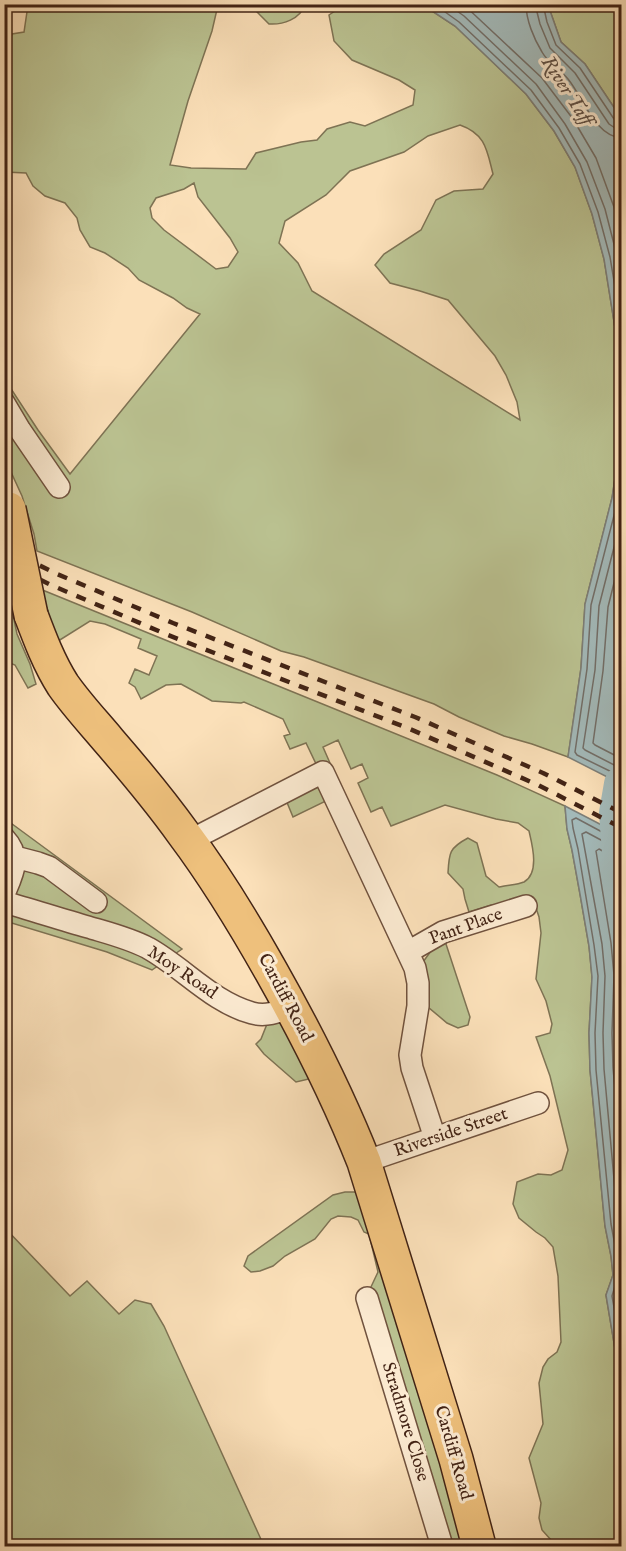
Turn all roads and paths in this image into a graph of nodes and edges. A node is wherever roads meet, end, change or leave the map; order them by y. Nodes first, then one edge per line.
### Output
1 (4, 404) edge
2 (59, 487) dead end
3 (7, 503) edge
4 (4, 838) edge
5 (189, 841) junction
6 (15, 857) junction
7 (4, 894) edge
8 (4, 902) edge
9 (96, 902) dead end
10 (526, 906) dead end
11 (408, 952) junction
12 (291, 1007) junction
13 (538, 1102) dead end
14 (435, 1138) junction
15 (364, 1162) junction
16 (367, 1298) dead end
17 (442, 1546) edge
18 (479, 1546) edge

1 - 2 street
3 - 5 main road, Cardiff Road, bridge
4 - 6 street
5 - 11 street
5 - 12 main road, Cardiff Road
6 - 7 street
6 - 9 street
8 - 12 street, Moy Road
10 - 11 street, Pant Place
11 - 14 street
12 - 15 main road, Cardiff Road
13 - 14 street, Riverside Street
14 - 15 street, Riverside Street
15 - 18 main road, Cardiff Road
16 - 17 street, Stradmore Close

